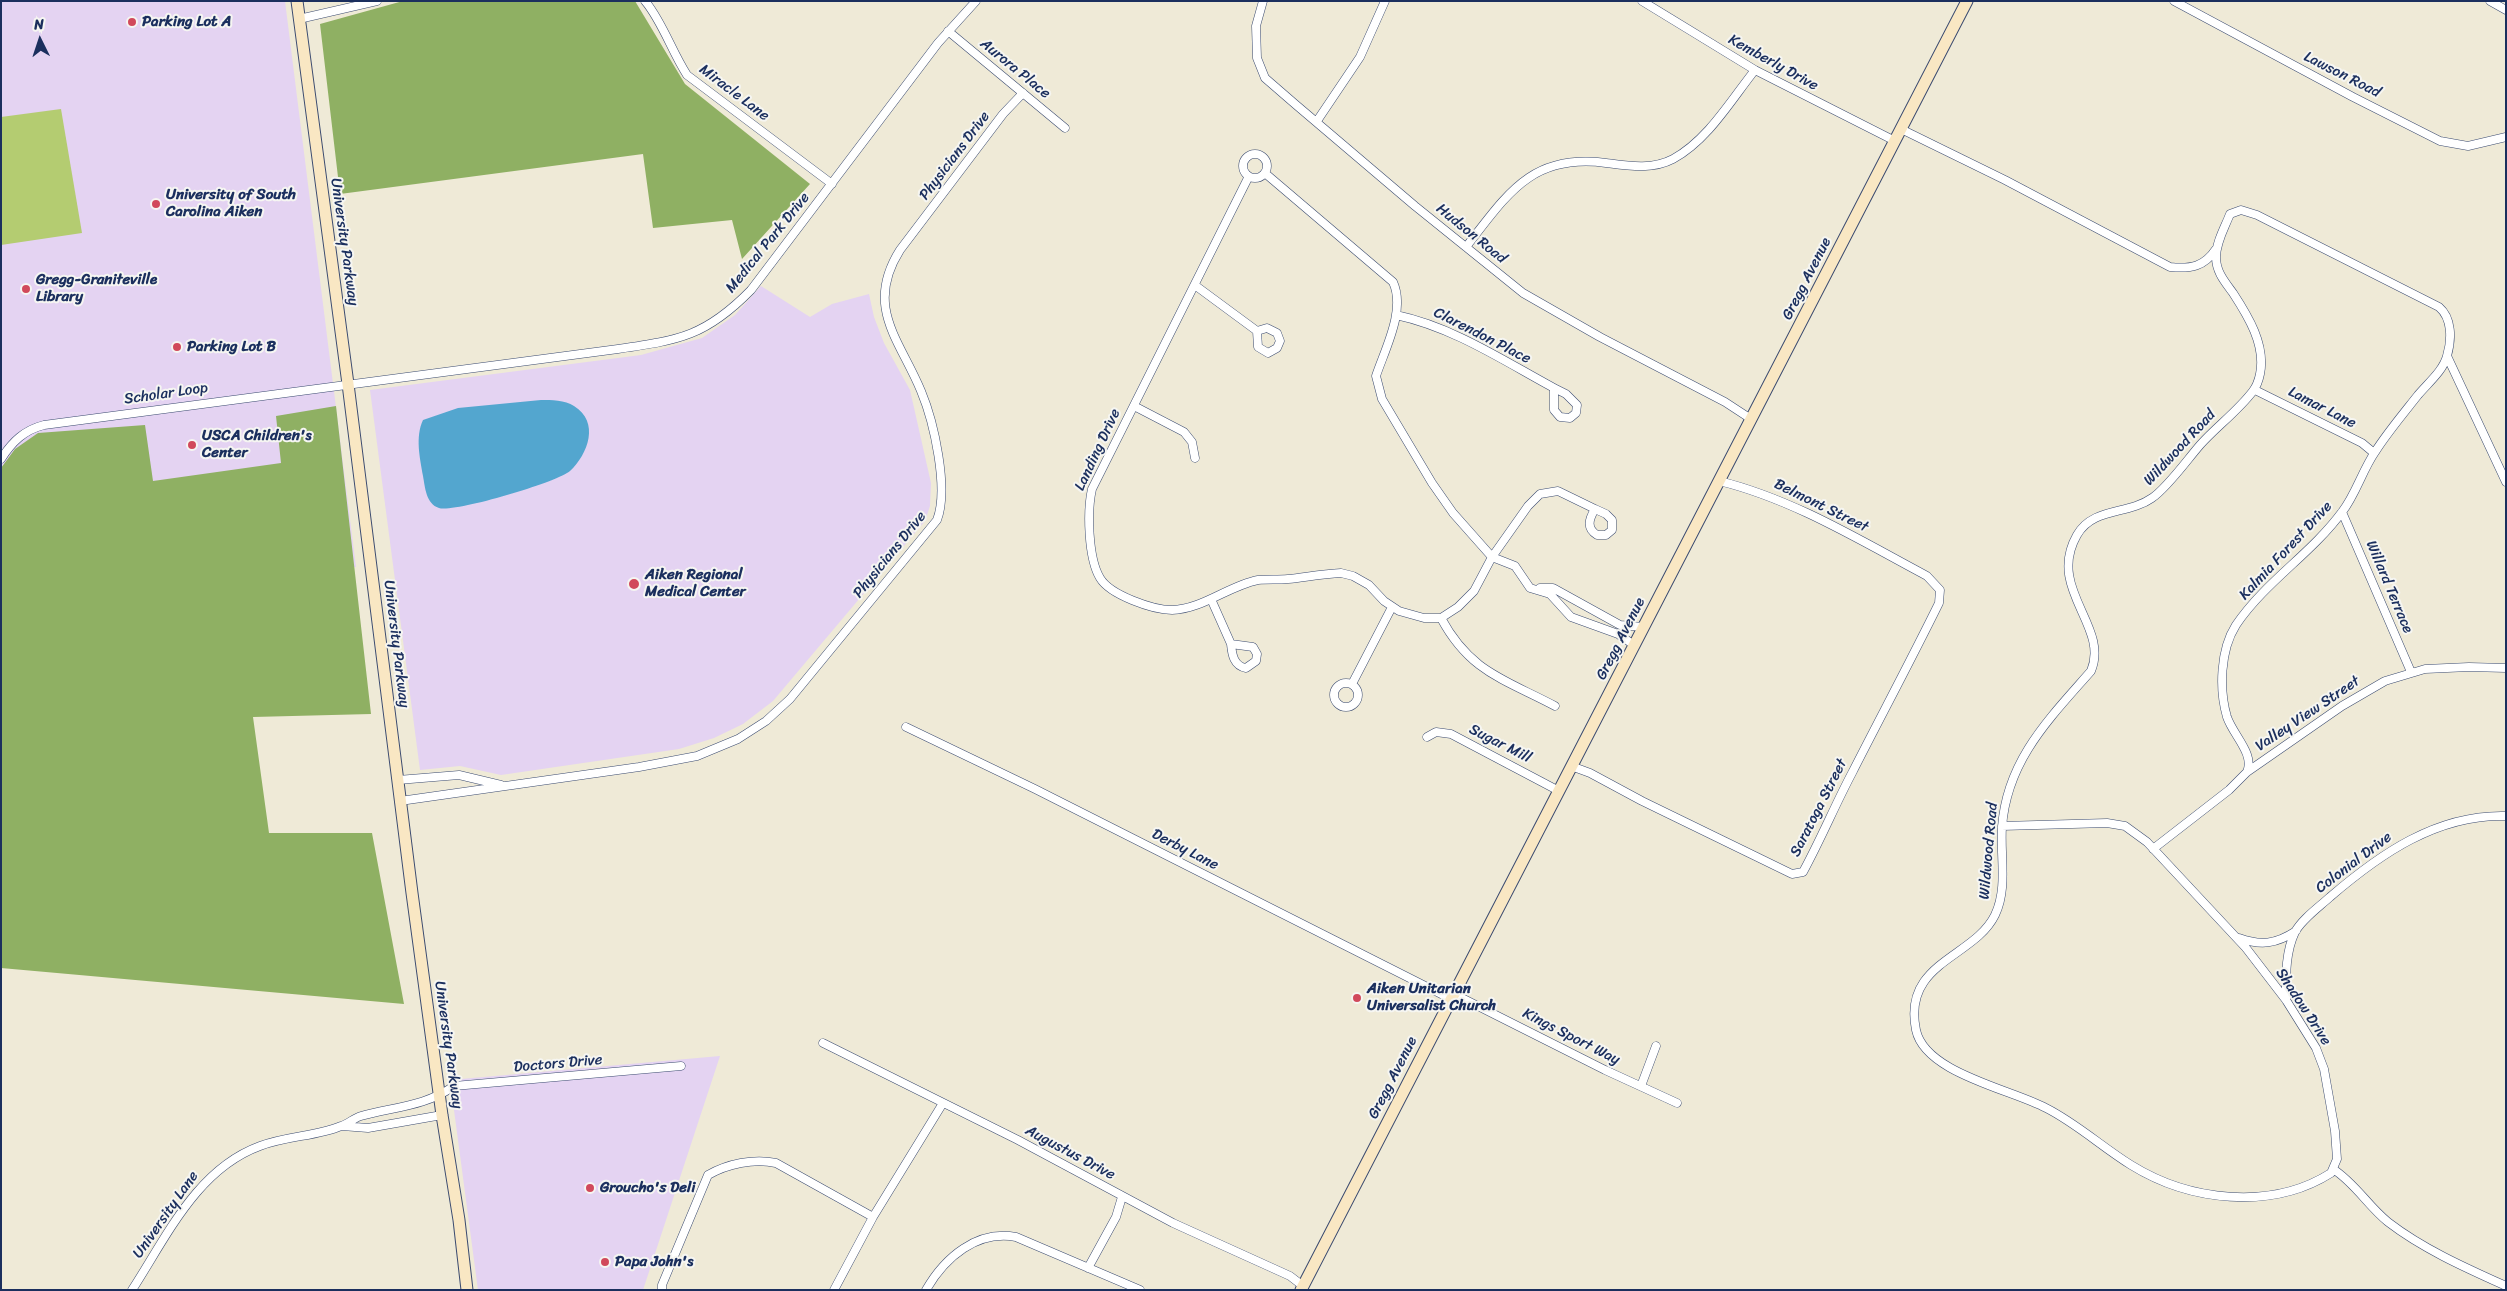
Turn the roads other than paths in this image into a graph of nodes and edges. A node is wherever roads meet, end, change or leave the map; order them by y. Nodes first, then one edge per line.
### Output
1 (297, 1) edge
2 (377, 1) edge
3 (645, 1) edge
4 (976, 1) edge
5 (1263, 1) edge
6 (1385, 1) edge
7 (1642, 1) edge
8 (1967, 1) edge
9 (2174, 1) edge
10 (2490, 1) edge
11 (2506, 10) edge
12 (299, 19) junction
13 (948, 31) junction
14 (1755, 70) junction
15 (1023, 93) junction
16 (1317, 121) junction
17 (1065, 128) dead end
18 (1901, 129) junction
19 (2506, 137) edge
20 (1895, 142) junction
21 (1266, 174) junction
22 (1248, 178) junction
23 (832, 184) junction
24 (2218, 245) junction
25 (1466, 247) junction
26 (1196, 286) junction
27 (1396, 315) junction
28 (1257, 330) dead end
29 (2447, 356) junction
30 (348, 384) junction
31 (1554, 388) dead end
32 (2255, 390) junction
33 (1134, 406) junction
34 (1751, 419) junction
35 (2374, 453) junction
36 (1195, 458) dead end
37 (1, 459) edge
38 (2502, 462) edge
39 (1719, 481) junction
40 (2506, 482) edge
41 (1594, 509) dead end
42 (2342, 512) junction
43 (1492, 557) junction
44 (1907, 565) joint
45 (1530, 588) junction
46 (1211, 599) junction
47 (1392, 607) junction
48 (1441, 618) junction
49 (1643, 628) junction
50 (1231, 644) dead end
51 (1634, 645) junction
52 (2506, 668) edge
53 (2411, 672) junction
54 (1352, 684) dead end
55 (1555, 706) dead end
56 (906, 727) dead end
57 (1427, 737) dead end
58 (1572, 766) junction
59 (2247, 772) junction
60 (398, 780) junction
61 (503, 786) junction
62 (1559, 791) junction
63 (400, 801) junction
64 (2506, 816) edge
65 (2002, 826) junction
66 (2154, 849) junction
67 (2296, 931) junction
68 (2237, 937) junction
69 (1452, 996) junction
70 (2286, 1000) junction
71 (823, 1043) dead end
72 (1656, 1046) dead end
73 (681, 1066) dead end
74 (1641, 1086) junction
75 (440, 1096) junction
76 (943, 1103) junction
77 (1676, 1103) dead end
78 (442, 1115) junction
79 (342, 1126) junction
80 (2333, 1169) junction
81 (1122, 1197) junction
82 (873, 1217) junction
83 (1088, 1268) junction
84 (2506, 1286) edge
85 (1302, 1288) edge
86 (132, 1290) edge
87 (467, 1290) edge
88 (662, 1290) edge
89 (834, 1290) edge
90 (926, 1290) edge
91 (1140, 1290) edge

1 - 12 street, University Parkway
2 - 12 street
3 - 23 street, Miracle Lane
4 - 13 street, Medical Park Drive
5 - 16 street, Hudson Road
6 - 16 street
7 - 14 street, Kemberly Drive
8 - 18 street, Gregg Avenue
9 - 19 street, Lawson Road
10 - 11 street
12 - 30 street, University Parkway
13 - 15 street, Aurora Place
13 - 23 street, Medical Park Drive
14 - 20 street, Kemberly Drive
14 - 25 street
15 - 17 street, Aurora Place
15 - 61 street, Physicians Drive
16 - 25 street, Hudson Road
18 - 20 street, Gregg Avenue
18 - 24 street
20 - 34 street, Gregg Avenue
21 - 22 street
21 - 22 street, Landing Drive
21 - 27 street, Landing Drive
22 - 26 street, Landing Drive
23 - 30 street, Medical Park Drive
24 - 29 street, Kalmia Forest Drive
24 - 32 street
25 - 34 street, Hudson Road
26 - 28 street
26 - 33 street, Landing Drive
27 - 31 street, Clarendon Place
27 - 43 street, Landing Drive
29 - 35 street, Kalmia Forest Drive
29 - 38 street
30 - 37 street, Scholar Loop
30 - 60 street, University Parkway
32 - 35 street, Lamar Lane
32 - 65 street, Wildwood Road
33 - 36 street
33 - 46 street, Landing Drive
34 - 39 street, Gregg Avenue
35 - 42 street, Kalmia Forest Drive
38 - 40 street
39 - 44 street, Belmont Street
39 - 49 street, Gregg Avenue
41 - 43 street
42 - 53 street, Willard Terrace
42 - 59 street, Kalmia Forest Drive
43 - 45 street, Landing Drive
43 - 48 street
44 - 58 street, Saratoga Street
45 - 49 street
45 - 51 street
46 - 47 street, Landing Drive
46 - 50 street
47 - 48 street, Landing Drive
47 - 54 street
48 - 55 street
49 - 51 street, Gregg Avenue
51 - 58 street, Gregg Avenue
52 - 53 street, Valley View Street
53 - 59 street, Valley View Street
56 - 69 street, Derby Lane
57 - 62 street, Sugar Mill
58 - 62 street, Gregg Avenue
59 - 66 street, Valley View Street
60 - 61 street, Physicians Drive
60 - 63 street, University Parkway
61 - 63 street, Physicians Drive
62 - 69 street, Gregg Avenue
63 - 75 street, University Parkway
64 - 67 street, Colonial Drive
65 - 66 street, Shadow Drive
65 - 80 street, Wildwood Road
66 - 68 street, Shadow Drive
67 - 68 street
67 - 70 street, Colonial Drive
68 - 70 street, Shadow Drive
69 - 74 street, Kings Sport Way
69 - 85 street, Gregg Avenue
70 - 80 street, Shadow Drive
71 - 76 street, Augustus Drive
72 - 74 street
73 - 75 street, Doctors Drive
74 - 77 street, Kings Sport Way
75 - 78 street, University Parkway
75 - 79 street, University Lane
76 - 81 street, Augustus Drive
76 - 82 street
78 - 79 street, University Lane
78 - 87 street, University Parkway
79 - 86 street, University Lane
80 - 84 street
81 - 83 street
81 - 85 street, Augustus Drive
82 - 88 street
82 - 89 street
83 - 90 street
83 - 91 street

